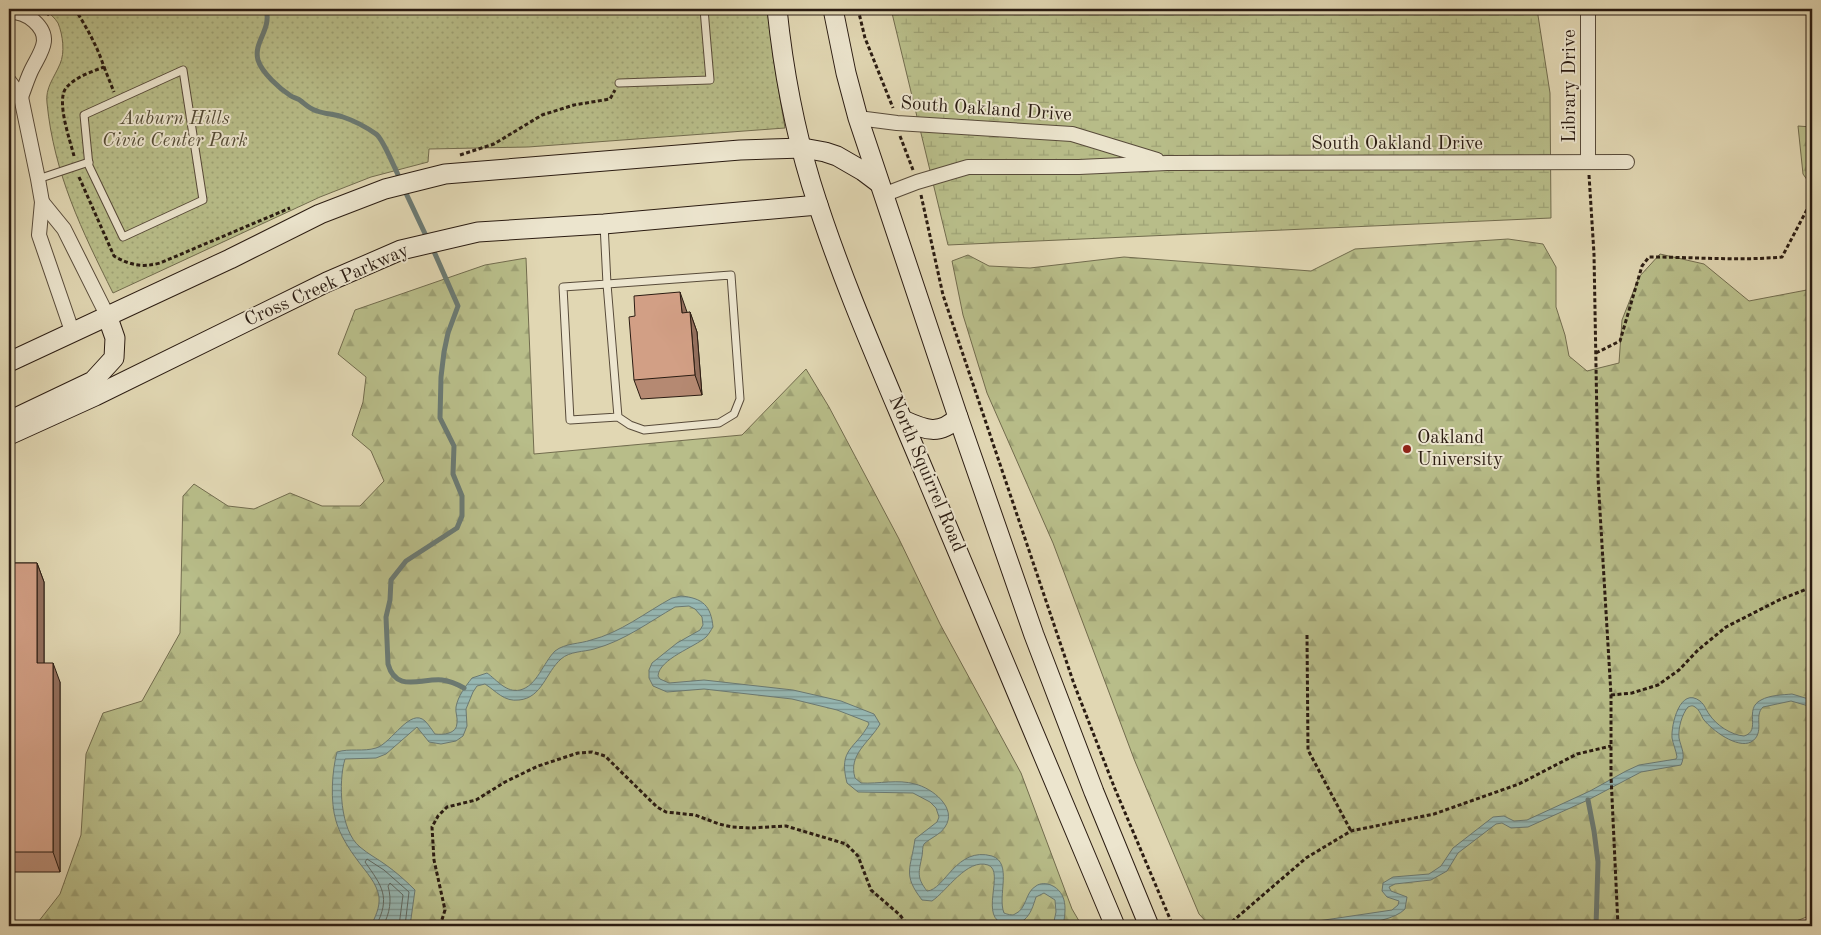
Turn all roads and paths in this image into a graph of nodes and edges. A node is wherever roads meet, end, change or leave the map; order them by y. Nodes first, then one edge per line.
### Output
1 (75, 9) edge
2 (704, 9) edge
3 (777, 9) edge
4 (833, 9) edge
5 (858, 9) edge
6 (1588, 9) edge
7 (9, 12) edge
8 (104, 67) junction
9 (9, 81) edge
10 (619, 83) joint
11 (15, 97) edge
12 (117, 100) junction
13 (895, 112) dead end
14 (858, 118) junction
15 (899, 133) dead end
16 (803, 148) junction
17 (454, 156) dead end
18 (89, 162) junction
19 (1588, 162) junction
20 (1626, 162) dead end
21 (1167, 163) junction
22 (76, 166) junction
23 (914, 172) dead end
24 (38, 179) junction
25 (881, 189) junction
26 (920, 192) dead end
27 (1812, 200) edge
28 (42, 202) junction
29 (818, 205) junction
30 (292, 208) dead end
31 (604, 224) junction
32 (607, 284) junction
33 (107, 315) junction
34 (72, 331) junction
35 (1596, 353) junction
36 (9, 362) edge
37 (618, 417) junction
38 (958, 417) junction
39 (903, 420) junction
40 (9, 421) edge
41 (9, 435) edge
42 (1812, 587) edge
43 (1307, 634) dead end
44 (1610, 695) junction
45 (1611, 746) junction
46 (1351, 831) junction
47 (440, 926) edge
48 (908, 926) edge
49 (1115, 926) edge
50 (1149, 926) edge
51 (1172, 926) edge
52 (1227, 926) edge
53 (1618, 926) edge

1 - 8 path
2 - 10 lane
3 - 16 main road, North Squirrel Road
4 - 14 main road
5 - 13 path
6 - 19 street, Library Drive
7 - 11 street
8 - 12 path
8 - 22 path
9 - 11 street
10 - 17 path
11 - 24 street
12 - 18 lane
12 - 18 lane
14 - 21 street, South Oakland Drive
14 - 25 main road
15 - 23 path
16 - 25 main road
16 - 29 main road, North Squirrel Road
16 - 33 main road
18 - 22 lane
19 - 20 street, South Oakland Drive
19 - 21 street, South Oakland Drive
19 - 35 path
21 - 25 street, South Oakland Drive
22 - 24 lane
22 - 30 path
24 - 28 street
25 - 38 main road
26 - 51 path
27 - 35 path
28 - 33 street
28 - 34 street
29 - 31 main road, Cross Creek Parkway
29 - 39 main road, North Squirrel Road
31 - 32 lane
31 - 41 main road, Cross Creek Parkway
32 - 37 lane
32 - 37 lane
32 - 37 lane
33 - 34 main road
33 - 40 main road
34 - 36 main road
35 - 44 path
38 - 39 main road
38 - 50 main road
39 - 49 main road, North Squirrel Road
42 - 44 path
43 - 46 path
44 - 45 path
45 - 46 path
45 - 53 path
46 - 52 path
47 - 48 path

